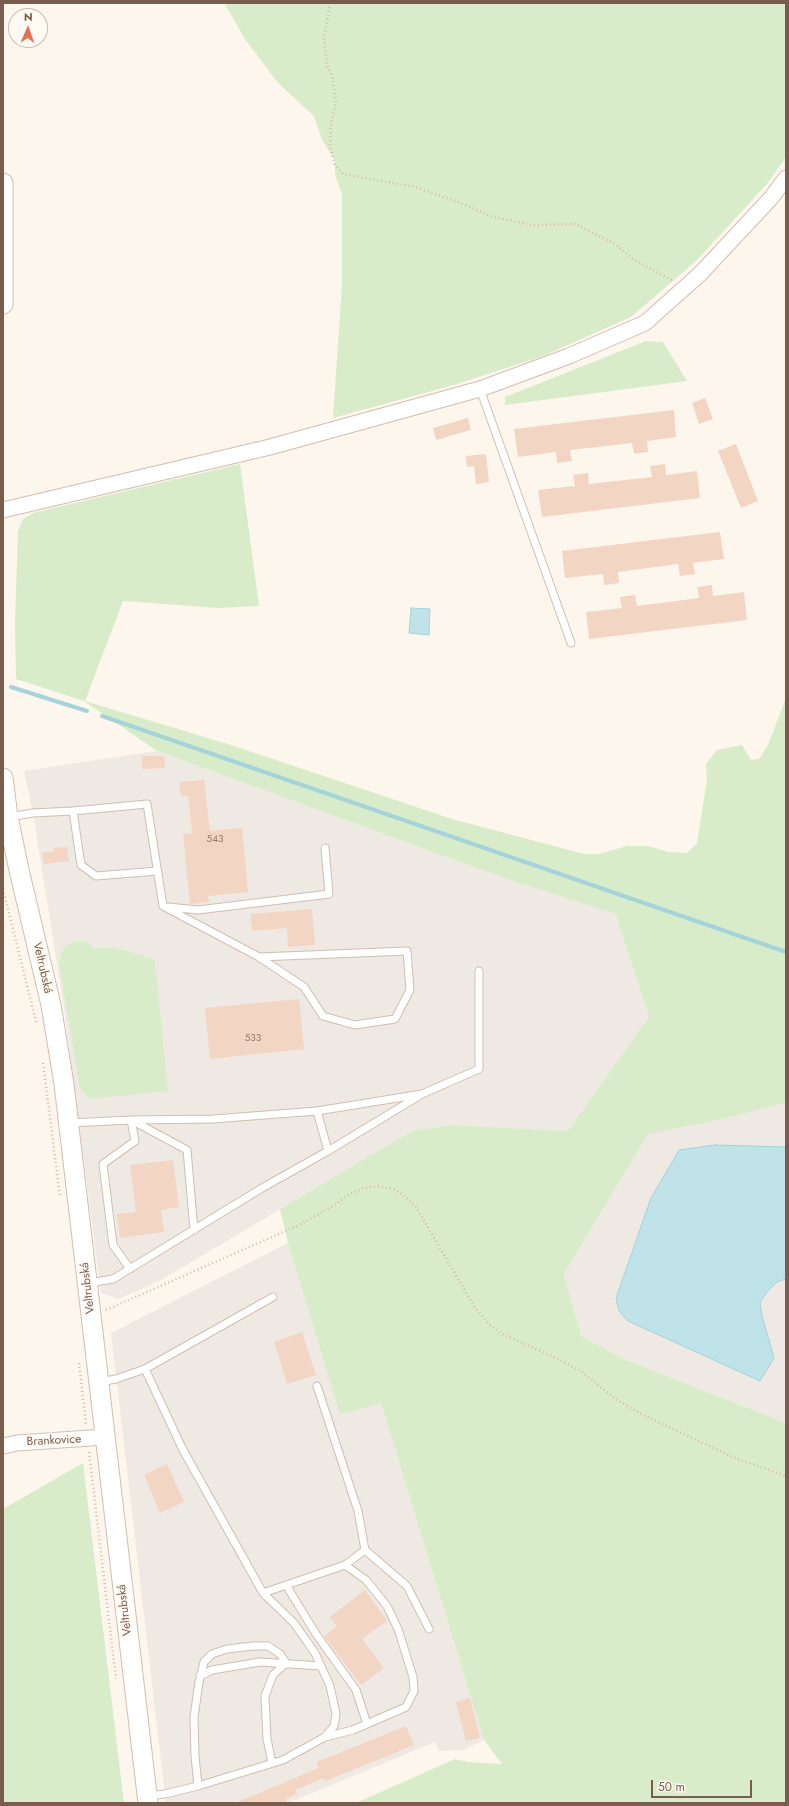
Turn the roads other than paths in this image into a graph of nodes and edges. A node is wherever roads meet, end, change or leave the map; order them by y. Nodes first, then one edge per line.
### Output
1 (786, 178) edge
2 (3, 183) edge
3 (3, 304) edge
4 (480, 389) junction
5 (3, 510) edge
6 (572, 643) dead end
7 (3, 778) edge
8 (73, 811) junction
9 (8, 817) junction
10 (325, 848) dead end
11 (157, 871) junction
12 (163, 906) junction
13 (259, 957) junction
14 (480, 971) dead end
15 (422, 1094) junction
16 (317, 1111) junction
17 (131, 1120) junction
18 (69, 1123) junction
19 (328, 1151) junction
20 (194, 1230) junction
21 (130, 1269) junction
22 (87, 1283) junction
23 (273, 1297) dead end
24 (145, 1369) junction
25 (99, 1382) junction
26 (316, 1386) dead end
27 (96, 1438) junction
28 (3, 1446) edge
29 (365, 1550) junction
30 (345, 1565) junction
31 (286, 1585) junction
32 (263, 1593) junction
33 (429, 1629) dead end
34 (286, 1663) junction
35 (321, 1666) junction
36 (200, 1676) junction
37 (367, 1724) junction
38 (325, 1737) junction
39 (272, 1763) junction
40 (198, 1786) junction
41 (147, 1799) edge

1 - 4 street
2 - 3 street
4 - 5 street
4 - 6 lane
7 - 9 street, Veltrubská
8 - 9 lane
8 - 11 lane
8 - 11 lane
9 - 18 street, Veltrubská
10 - 12 lane
11 - 12 lane
12 - 13 lane
13 - 13 lane
14 - 15 lane
15 - 16 lane
15 - 19 lane
16 - 17 lane
16 - 19 lane
17 - 18 lane
17 - 20 lane
17 - 21 lane
18 - 22 street, Veltrubská
19 - 20 lane
20 - 21 lane
21 - 22 lane
22 - 25 street, Veltrubská
23 - 24 lane
24 - 25 lane
24 - 32 lane
25 - 27 street, Veltrubská
26 - 29 lane
27 - 28 street, Brankovice
27 - 41 street, Veltrubská
29 - 30 lane
29 - 33 lane
30 - 31 lane
30 - 37 lane
31 - 32 lane
31 - 37 lane
32 - 35 lane
34 - 35 lane
34 - 36 lane
34 - 36 lane
34 - 39 lane
35 - 38 lane
36 - 40 lane
37 - 38 lane
38 - 39 lane
39 - 40 lane
40 - 41 lane

